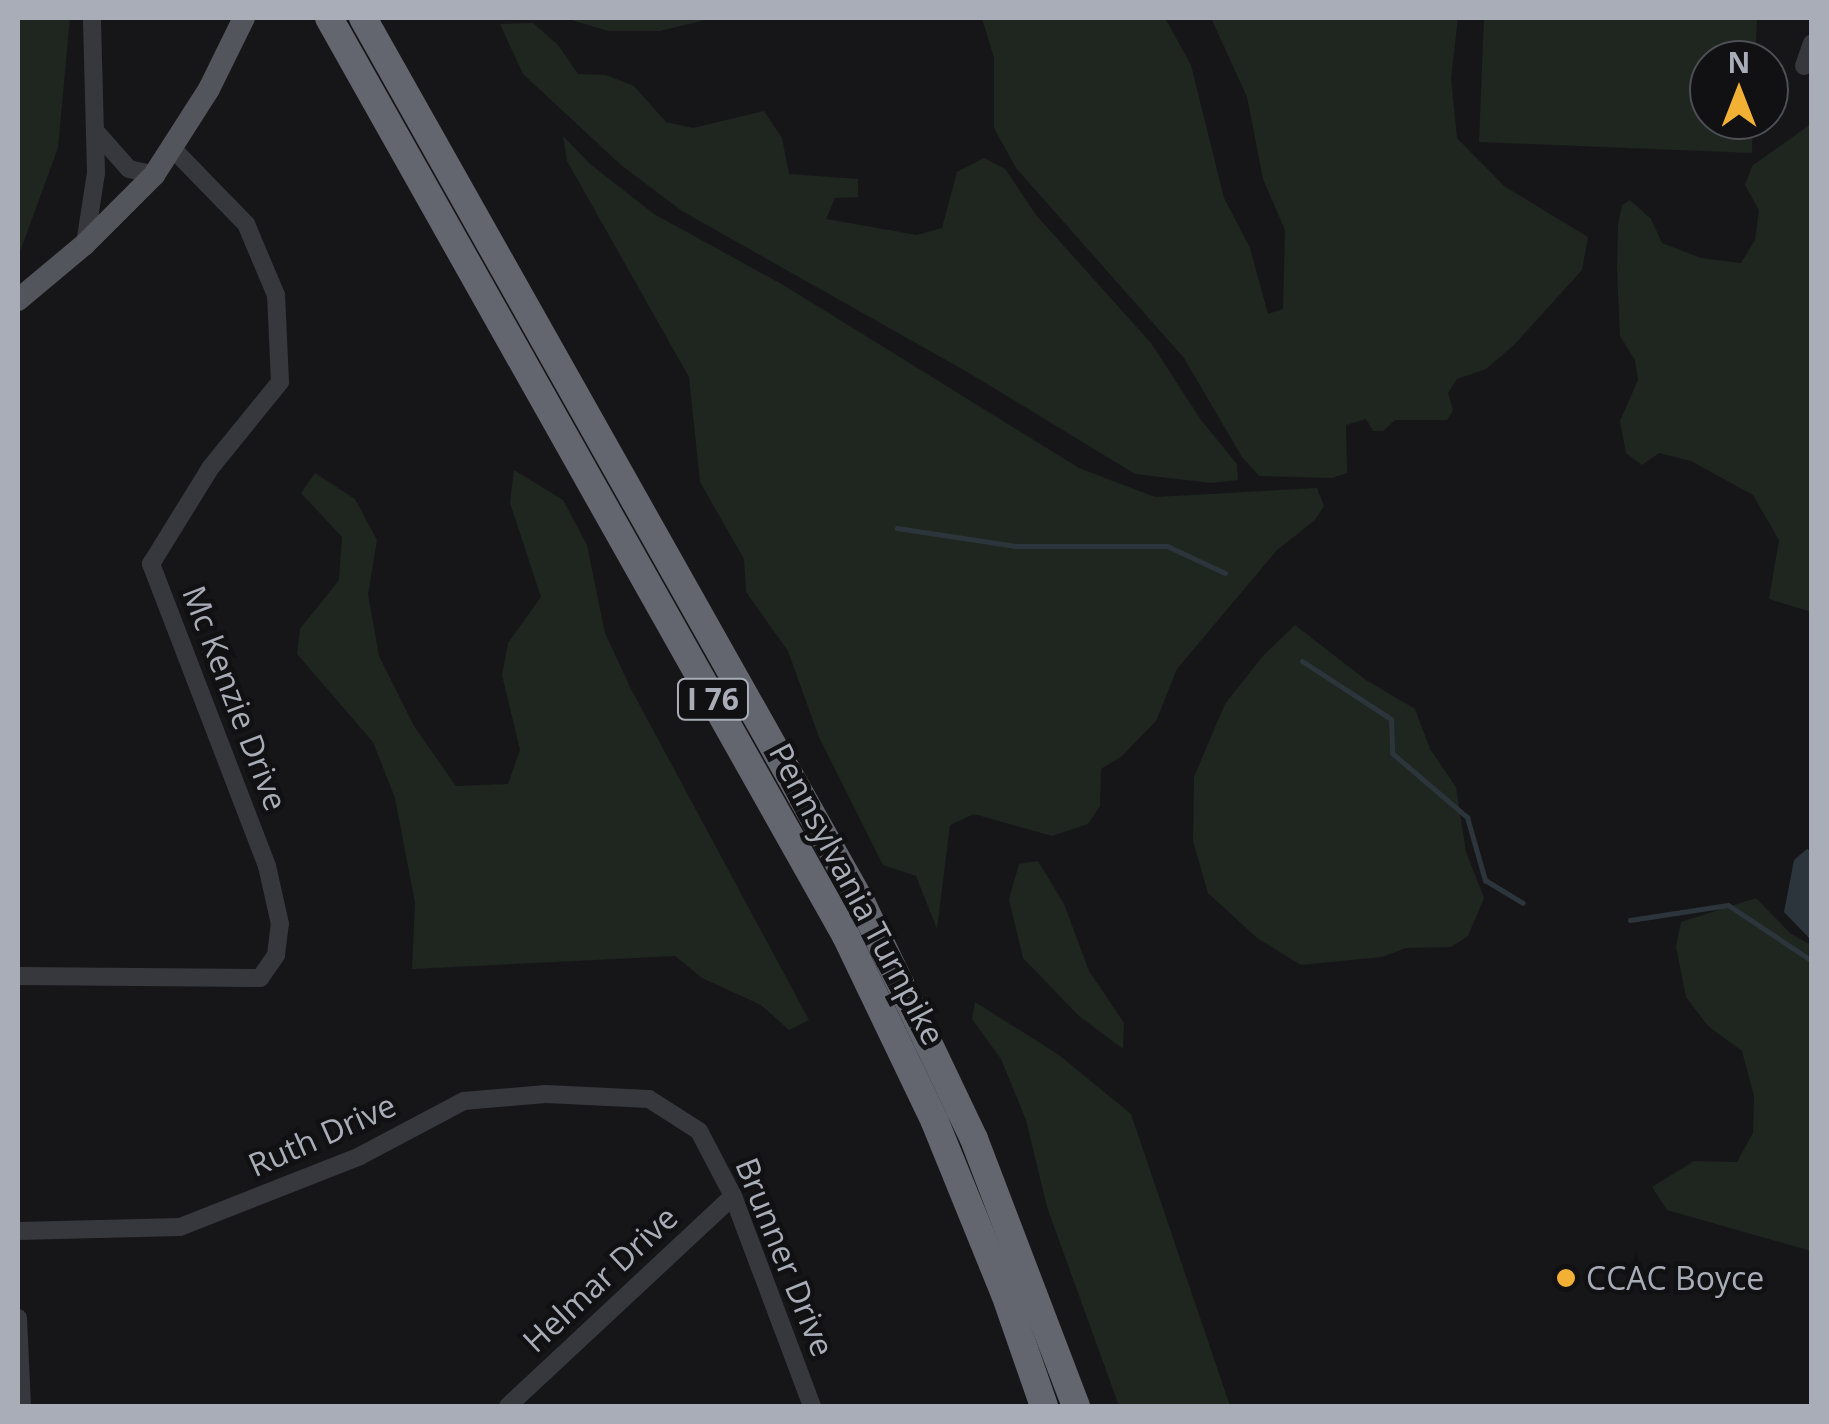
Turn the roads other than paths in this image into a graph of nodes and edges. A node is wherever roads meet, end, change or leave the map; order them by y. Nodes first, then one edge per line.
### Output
1 (92, 18) edge
2 (244, 18) edge
3 (329, 18) edge
4 (363, 18) edge
5 (1812, 43) edge
6 (1804, 66) dead end
7 (96, 132) junction
8 (173, 149) junction
9 (154, 174) junction
10 (85, 244) junction
11 (18, 300) edge
12 (18, 976) edge
13 (649, 1099) joint
14 (733, 1196) junction
15 (18, 1231) edge
16 (18, 1318) edge
17 (22, 1406) edge
18 (508, 1406) edge
19 (812, 1406) edge
20 (1044, 1406) edge
21 (1076, 1406) edge

1 - 7 street
2 - 8 main road
3 - 20 highway, Pennsylvania Turnpike / I 76
4 - 21 highway, Pennsylvania Turnpike / I 76
5 - 6 street
7 - 9 street
7 - 10 street
8 - 9 main road
8 - 12 street, Mc Kenzie Drive
9 - 10 main road
10 - 11 main road
13 - 14 street, Brunner Drive
13 - 15 street, Ruth Drive
14 - 18 street, Helmar Drive
14 - 19 street, Brunner Drive
16 - 17 street

